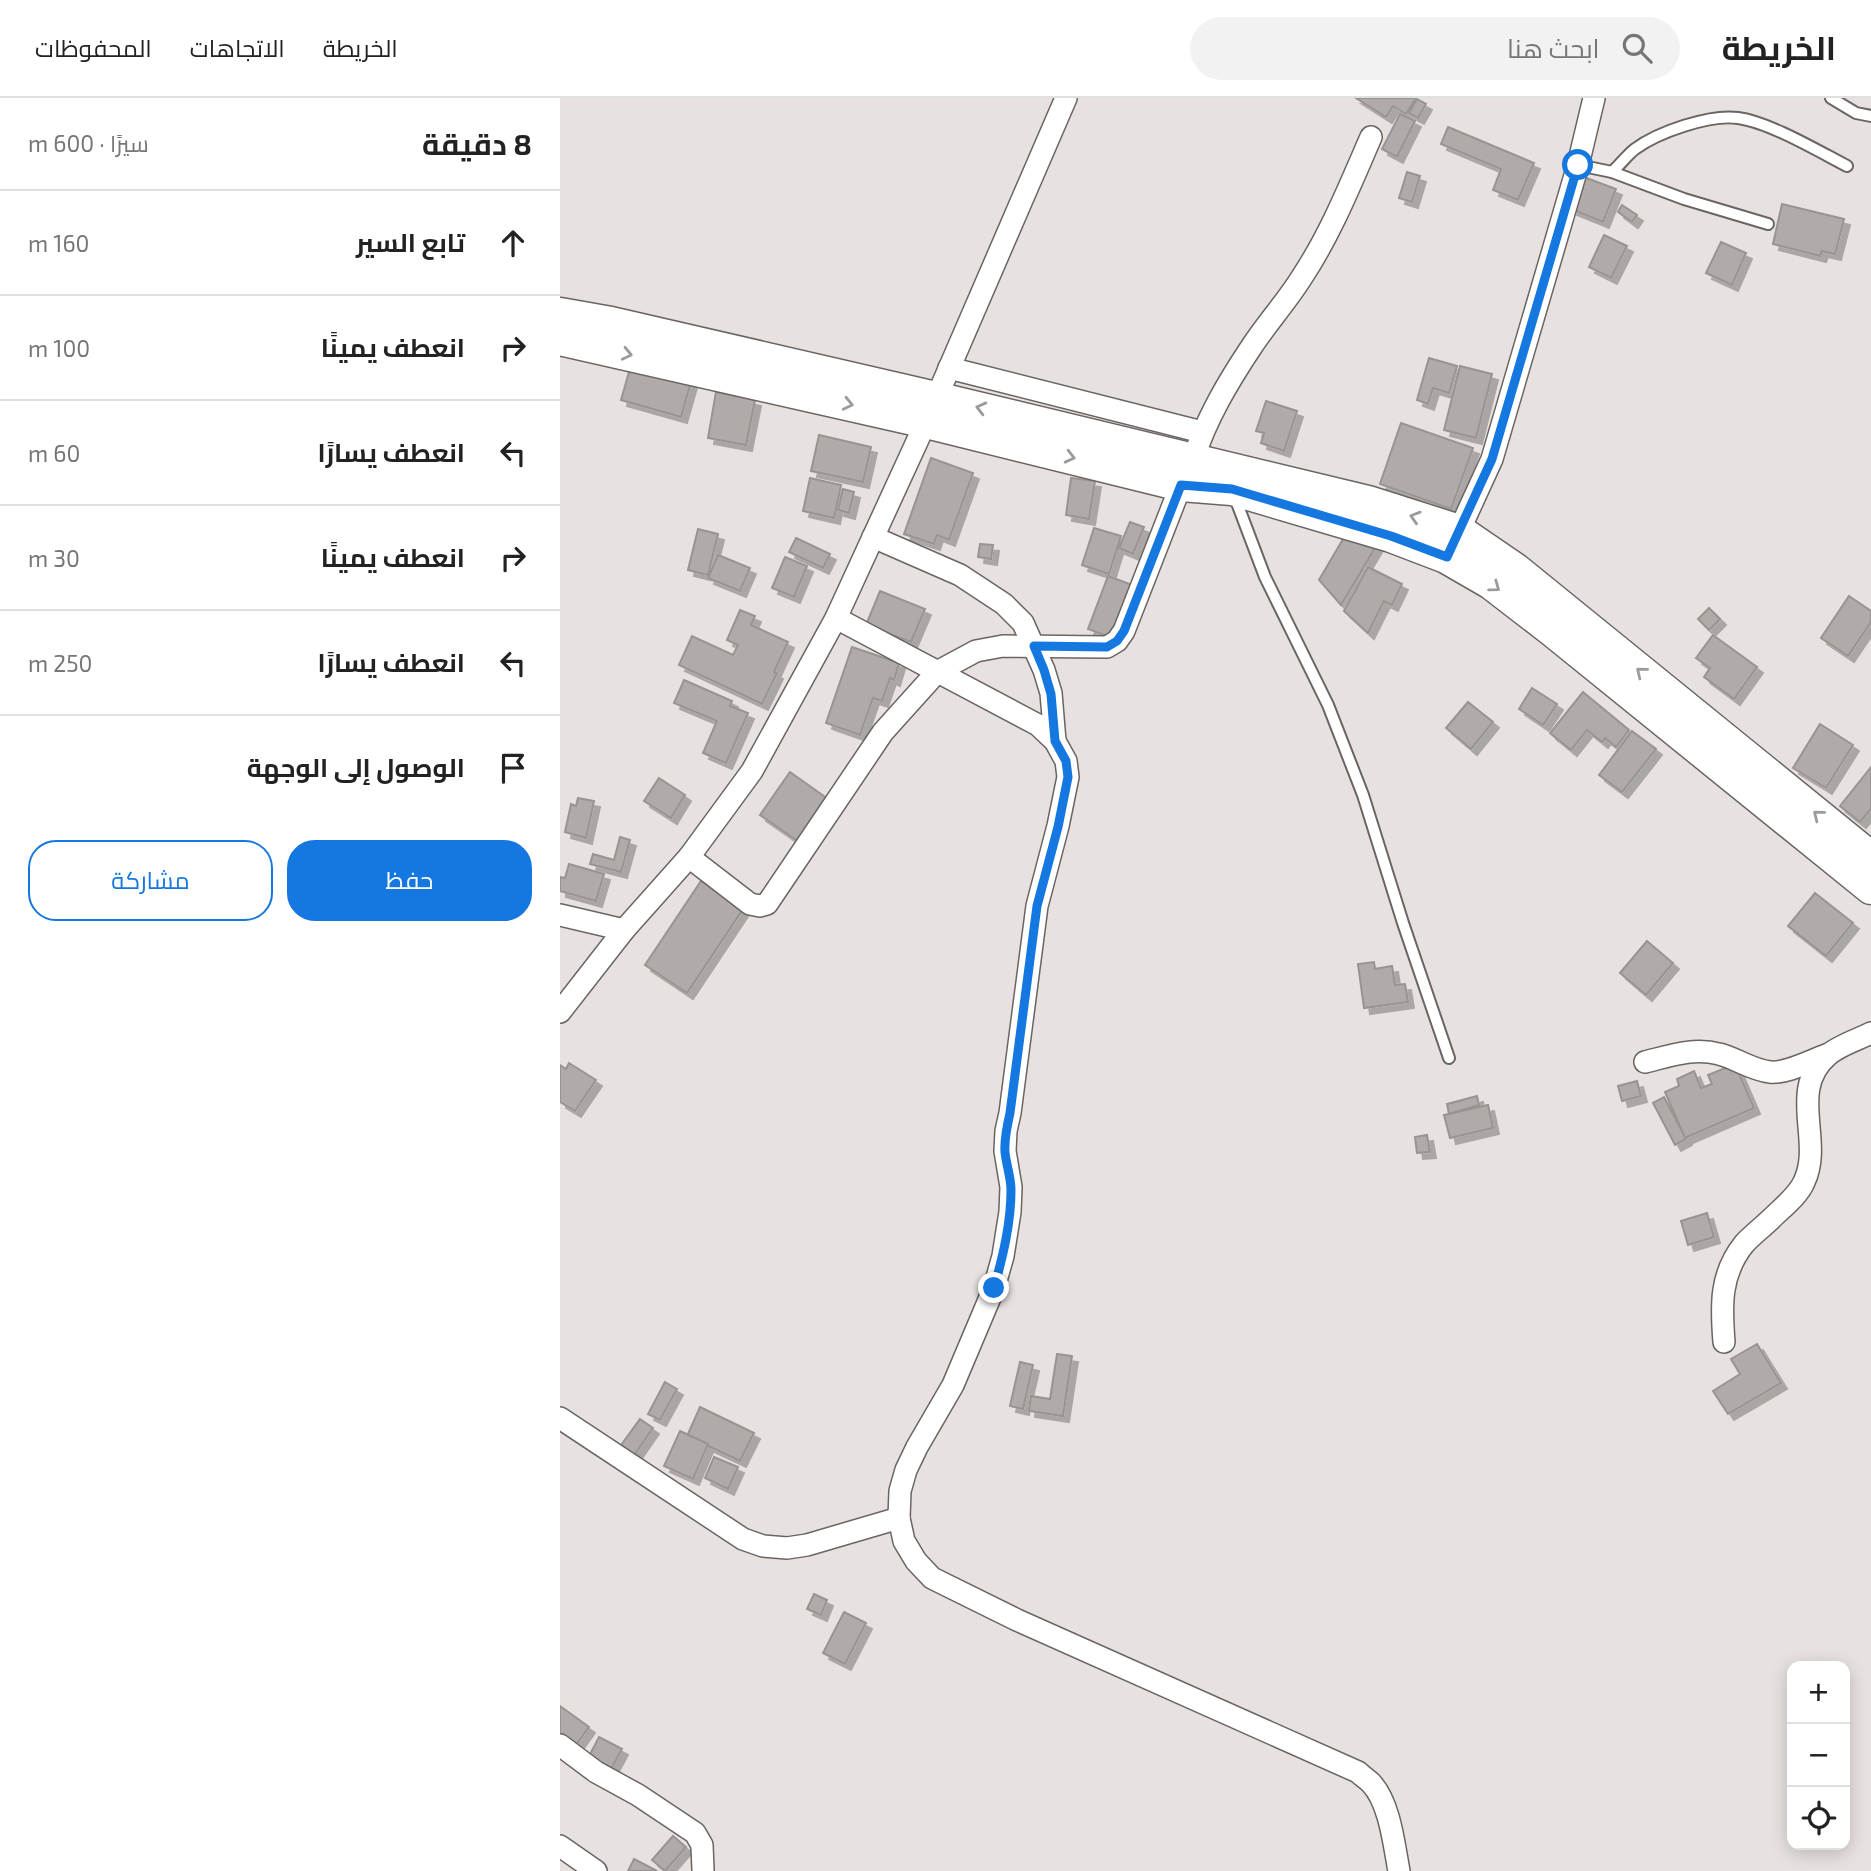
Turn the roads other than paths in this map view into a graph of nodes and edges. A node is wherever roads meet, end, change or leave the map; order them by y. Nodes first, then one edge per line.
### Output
1 (1066, 98) edge
2 (1594, 98) edge
3 (1832, 98) edge
4 (1871, 116) edge
5 (1371, 137) dead end
6 (1578, 165) junction
7 (1847, 166) dead end
8 (1612, 172) junction
9 (1768, 224) dead end
10 (560, 314) edge
11 (560, 339) edge
12 (949, 368) junction
13 (931, 410) junction
14 (1192, 459) junction
15 (1232, 489) junction
16 (873, 537) junction
17 (1453, 544) junction
18 (836, 618) junction
19 (1034, 646) junction
20 (937, 672) junction
21 (1055, 741) junction
22 (689, 857) junction
23 (1871, 858) edge
24 (1871, 888) edge
25 (560, 915) edge
26 (624, 930) junction
27 (560, 1012) edge
28 (1871, 1033) edge
29 (1828, 1055) junction
30 (1449, 1058) dead end
31 (1645, 1062) dead end
32 (1724, 1342) dead end
33 (560, 1418) edge
34 (899, 1518) junction
35 (560, 1745) edge
36 (560, 1846) edge
37 (703, 1870) edge
38 (596, 1871) edge
39 (1399, 1871) edge

1 - 12 street
2 - 6 street
3 - 4 lane
5 - 14 street
6 - 8 lane
6 - 17 street
7 - 8 lane
8 - 9 lane
10 - 13 main road
11 -> 13 main road
12 - 13 street
12 - 14 street
13 - 14 main road
13 - 16 street
14 - 15 main road
17 -> 14 main road
14 - 19 street
15 - 17 main road
15 - 30 lane
16 - 18 street
16 - 19 street
23 -> 17 main road
17 -> 24 main road
18 - 20 street
18 - 22 street
19 - 20 street
19 - 21 street
20 - 21 street
20 - 22 street
21 - 34 street
22 - 26 street
25 - 26 street
26 - 27 street
28 - 29 street
29 - 31 street
29 - 32 street
33 - 34 street
34 - 39 street
35 - 37 street
36 - 38 street

